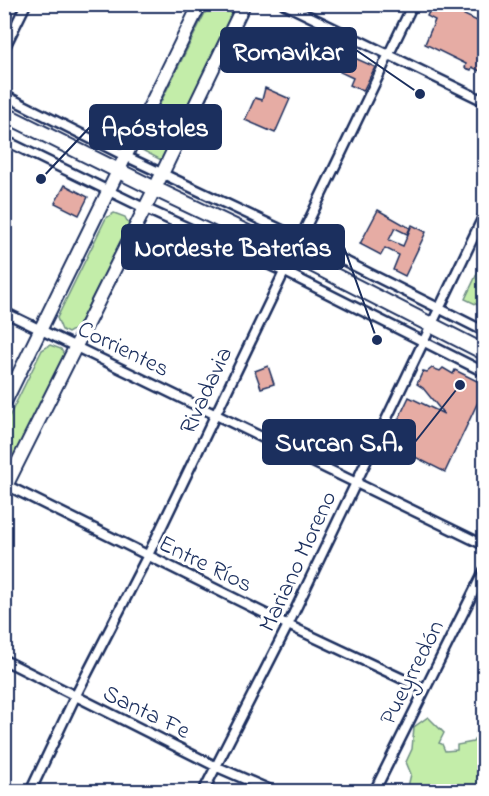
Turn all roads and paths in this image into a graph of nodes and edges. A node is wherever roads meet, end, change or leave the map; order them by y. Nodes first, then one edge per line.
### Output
1 (26, 4) edge
2 (200, 4) edge
3 (244, 4) edge
4 (284, 4) edge
5 (413, 4) edge
6 (4, 49) edge
7 (390, 54) junction
8 (4, 95) edge
9 (484, 101) edge
10 (4, 114) edge
11 (4, 140) edge
12 (125, 156) junction
13 (118, 170) junction
14 (162, 174) junction
15 (155, 189) junction
16 (108, 191) junction
17 (144, 208) junction
18 (484, 215) edge
19 (301, 239) junction
20 (292, 254) junction
21 (283, 271) junction
22 (439, 309) junction
23 (4, 312) edge
24 (431, 326) junction
25 (42, 330) junction
26 (484, 331) edge
27 (424, 342) junction
28 (76, 347) junction
29 (484, 352) edge
30 (484, 372) edge
31 (4, 404) edge
32 (216, 414) junction
33 (355, 482) junction
34 (5, 486) edge
35 (484, 545) edge
36 (148, 555) junction
37 (484, 571) edge
38 (288, 626) junction
39 (4, 660) edge
40 (424, 689) junction
41 (75, 697) junction
42 (215, 766) junction
43 (30, 792) edge
44 (203, 792) edge
45 (275, 792) edge
46 (374, 792) edge

1 - 6 street
2 - 12 main road
3 - 14 main road
4 - 7 street
5 - 7 street, Rivadavia
7 - 9 street
7 - 19 street, Rivadavia
8 - 12 street
10 - 13 main road
11 - 16 street
12 - 13 main road
12 - 14 street
13 - 15 main road
13 - 16 main road
14 - 15 main road
14 - 19 street
15 - 17 main road
15 - 20 main road
16 - 17 street
16 - 25 main road
17 - 21 street
17 - 28 main road
18 - 22 street, Mariano Moreno
19 - 20 street, Rivadavia
19 - 22 street
20 - 21 street, Rivadavia
20 - 24 main road
21 - 27 street
21 - 32 street, Rivadavia
22 - 24 street, Mariano Moreno
22 - 26 street
23 - 25 street, Corrientes
24 - 27 street, Mariano Moreno
24 - 29 main road
25 - 28 street, Corrientes
25 - 31 main road
27 - 30 street
27 - 33 street, Mariano Moreno
28 - 32 street, Corrientes
28 - 34 main road
32 - 33 street, Corrientes
32 - 36 street, Rivadavia
33 - 35 street, Corrientes
33 - 38 street, Mariano Moreno
34 - 36 street, Entre Ríos
36 - 38 street, Entre Ríos
36 - 41 street, Rivadavia
37 - 40 street, Pueyrredón
38 - 40 street, Entre Ríos
38 - 42 street, Mariano Moreno
39 - 41 street, Santa Fe
40 - 46 street, Pueyrredón
41 - 42 street, Santa Fe
41 - 43 street, Rivadavia
42 - 44 street, Mariano Moreno
42 - 45 street, Santa Fe

